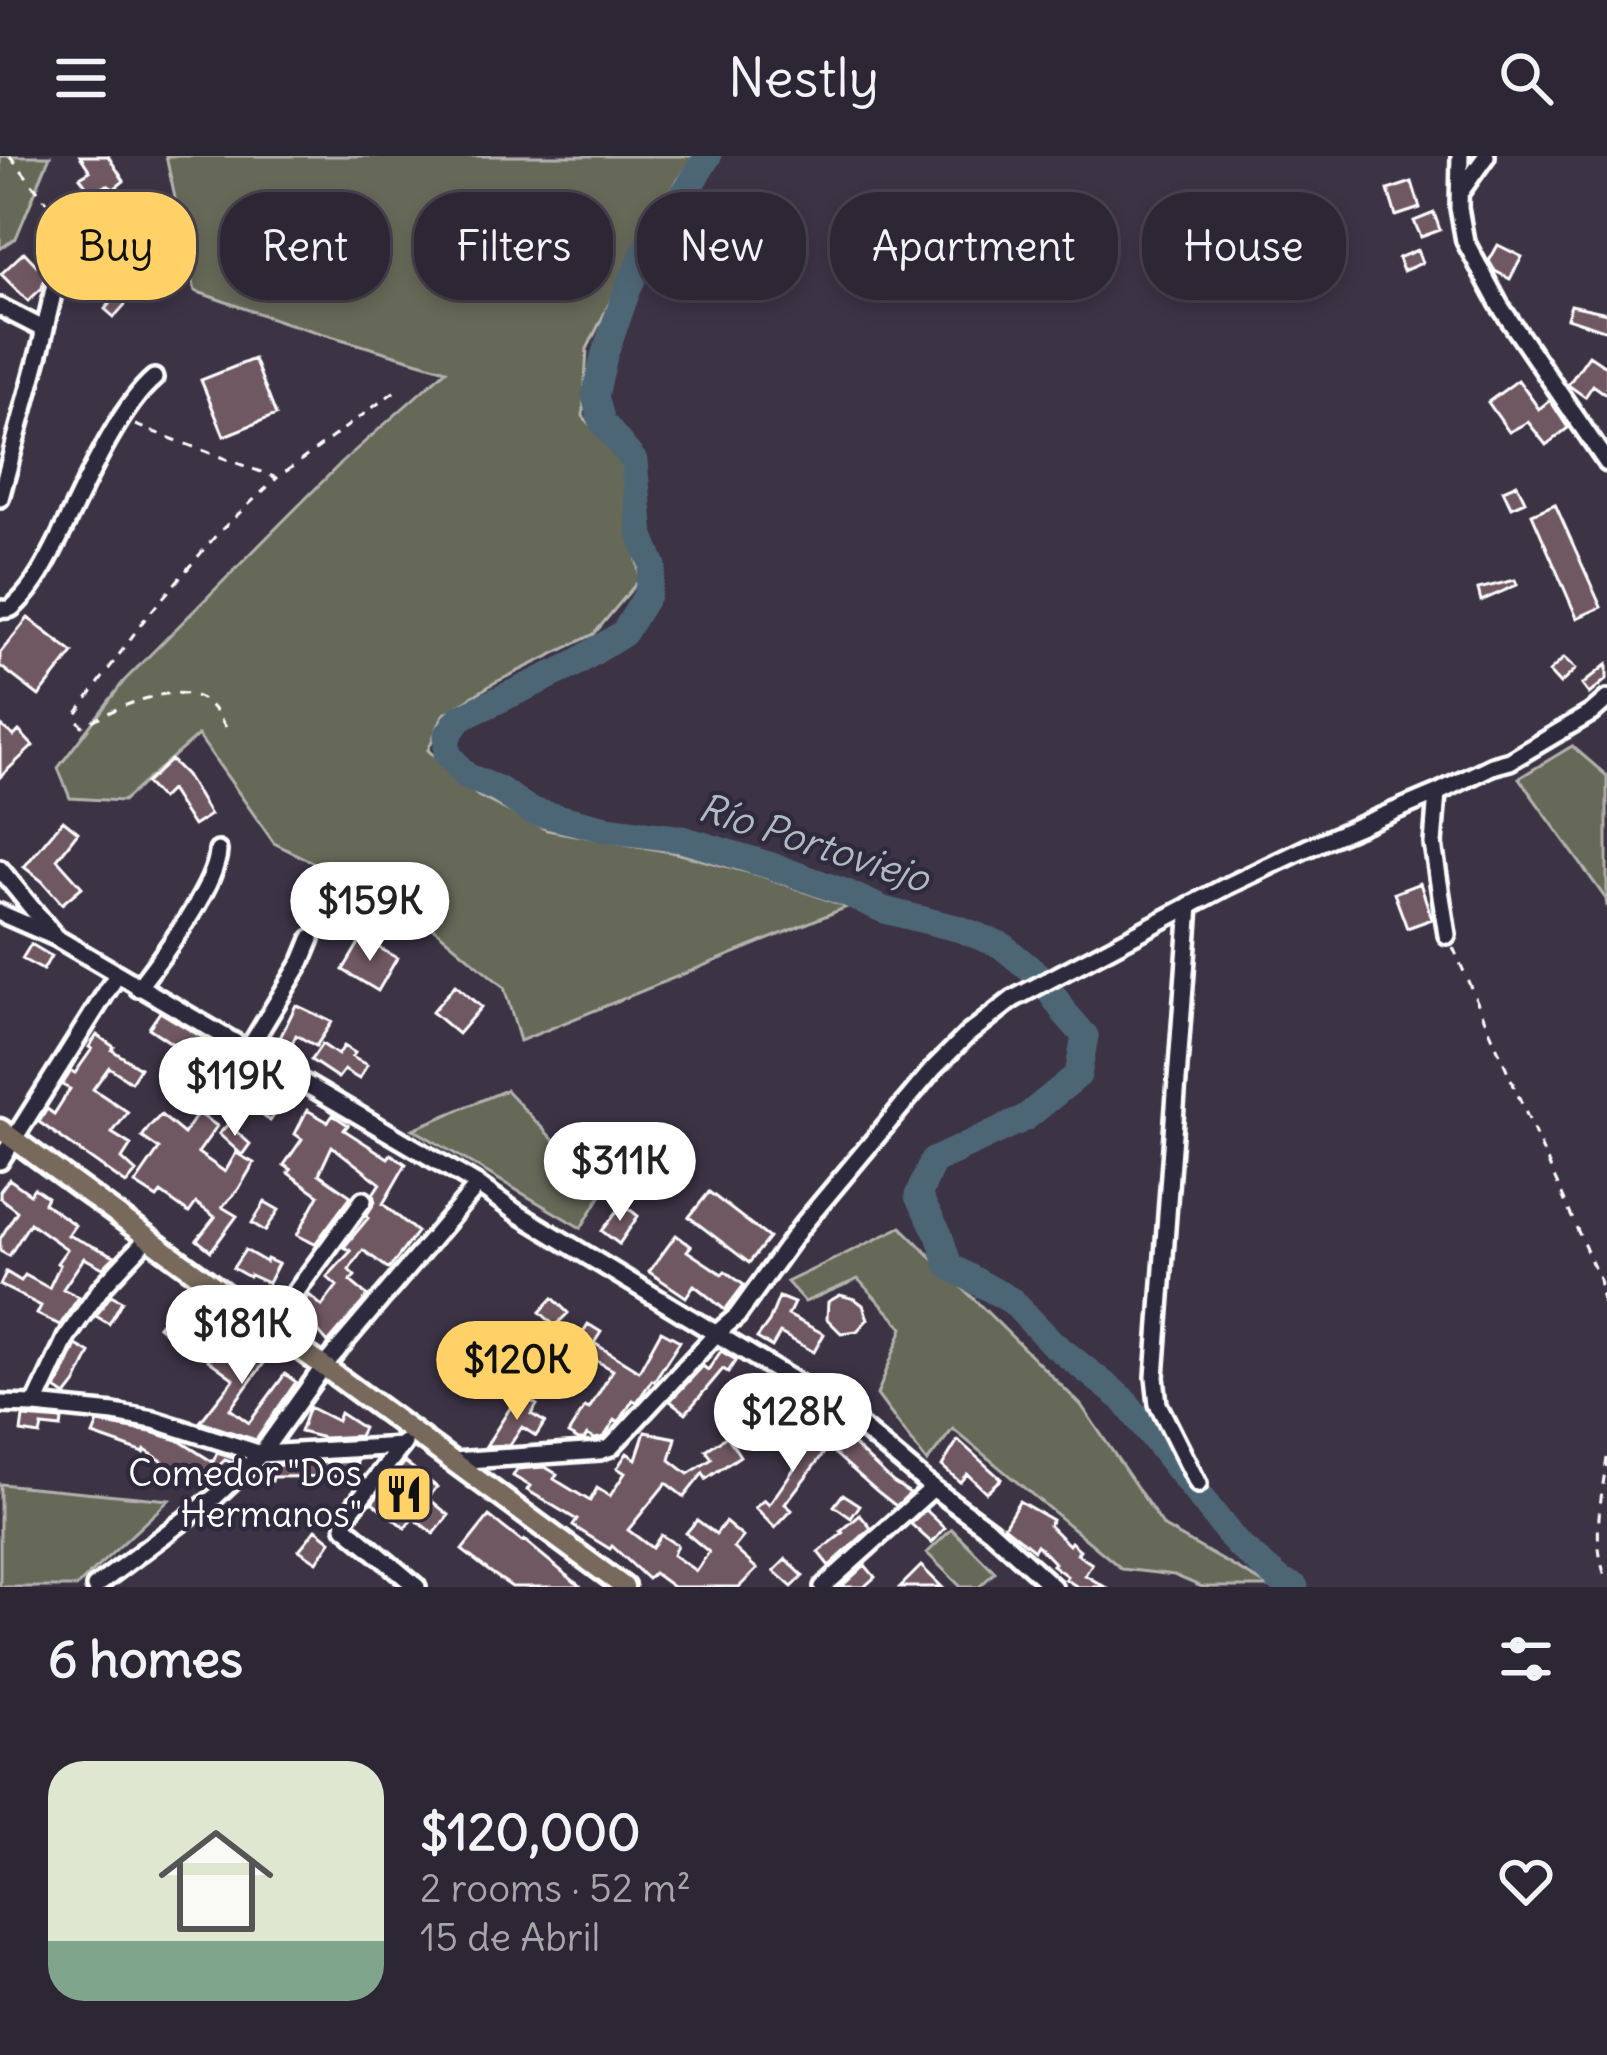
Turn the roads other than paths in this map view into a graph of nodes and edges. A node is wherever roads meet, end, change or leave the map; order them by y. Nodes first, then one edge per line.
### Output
1 (1460, 156) edge
2 (1486, 156) edge
3 (1460, 194) junction
4 (50, 300) edge
5 (0, 307) edge
6 (43, 329) junction
7 (154, 378) dead end
8 (5, 458) edge
9 (1607, 463) edge
10 (0, 498) edge
11 (0, 609) edge
12 (1607, 699) edge
13 (1437, 794) junction
14 (218, 851) dead end
15 (0, 869) edge
16 (1190, 905) junction
17 (0, 913) edge
18 (1448, 935) road end
19 (55, 937) junction
20 (311, 939) dead end
21 (117, 975) junction
22 (138, 988) junction
23 (248, 1050) junction
24 (7, 1134) edge
25 (0, 1161) edge
26 (478, 1185) junction
27 (362, 1200) dead end
28 (148, 1238) junction
29 (271, 1326) junction
30 (718, 1332) junction
31 (324, 1366) junction
32 (0, 1404) edge
33 (35, 1405) junction
34 (408, 1439) junction
35 (261, 1454) junction
36 (453, 1461) junction
37 (1198, 1484) dead end
38 (933, 1488) junction
39 (95, 1587) edge
40 (417, 1587) edge
41 (624, 1587) edge
42 (823, 1587) edge
43 (1054, 1587) edge

1 - 3 street
2 - 3 street
3 - 9 street
4 - 6 street
5 - 6 street
6 - 8 street
7 - 11 street
8 - 10 street
12 - 13 street
13 - 16 street
13 - 18 street
14 - 22 street
15 - 19 street
16 - 30 street
16 - 37 street
17 - 19 street
19 - 21 street
20 - 23 street
21 - 22 street
21 - 24 street
22 - 23 street
23 - 26 street
24 - 25 street
24 - 28 main road
26 - 30 street
26 - 31 street
27 - 29 street
28 - 29 main road
28 - 33 street
29 - 31 main road
30 - 36 street
30 - 38 street
31 - 34 main road
31 - 35 street
32 - 33 street
33 - 35 street
34 - 35 street
34 - 36 main road
34 - 40 street
35 - 39 street
36 - 41 main road
38 - 42 street
38 - 43 street

